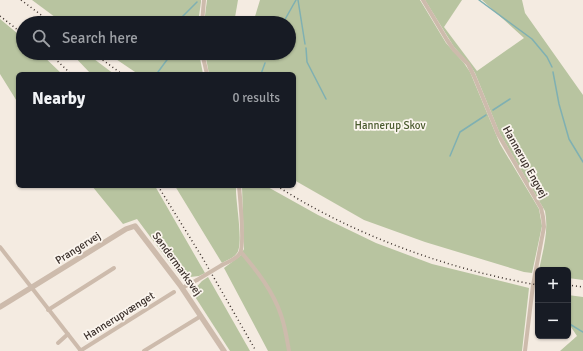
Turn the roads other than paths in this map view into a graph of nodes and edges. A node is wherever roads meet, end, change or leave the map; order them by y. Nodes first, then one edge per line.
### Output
1 (204, 0) edge
2 (423, 0) edge
3 (203, 16) edge
4 (204, 60) edge
5 (207, 72) edge
6 (239, 188) edge
7 (135, 226) joint
8 (0, 247) edge
9 (241, 252) junction
10 (114, 268) dead end
11 (32, 288) junction
12 (182, 288) junction
13 (165, 291) dead end
14 (174, 292) dead end
15 (168, 296) junction
16 (0, 307) edge
17 (48, 310) junction
18 (201, 316) junction
19 (68, 334) junction
20 (58, 343) dead end
21 (80, 351) edge
22 (144, 351) edge
23 (224, 351) edge
24 (289, 351) edge
25 (525, 351) edge

1 - 3 street
2 - 25 street, Hannerup Engvej
4 - 5 street
6 - 9 street
7 - 11 street, Prangervej
7 - 12 street, Søndermarksvej
8 - 11 street
9 - 12 street, bridge
9 - 24 street
10 - 17 street
11 - 16 street, Prangervej
11 - 17 street, Hannerupvænget
12 - 18 street, Søndermarksvej
13 - 15 street, Hannerupvænget
14 - 15 street, Hannerupvænget
15 - 21 street, Hannerupvænget
17 - 19 street, Hannerupvænget
18 - 22 street
18 - 23 street, Søndermarksvej
19 - 20 street
19 - 21 street, Hannerupvænget

